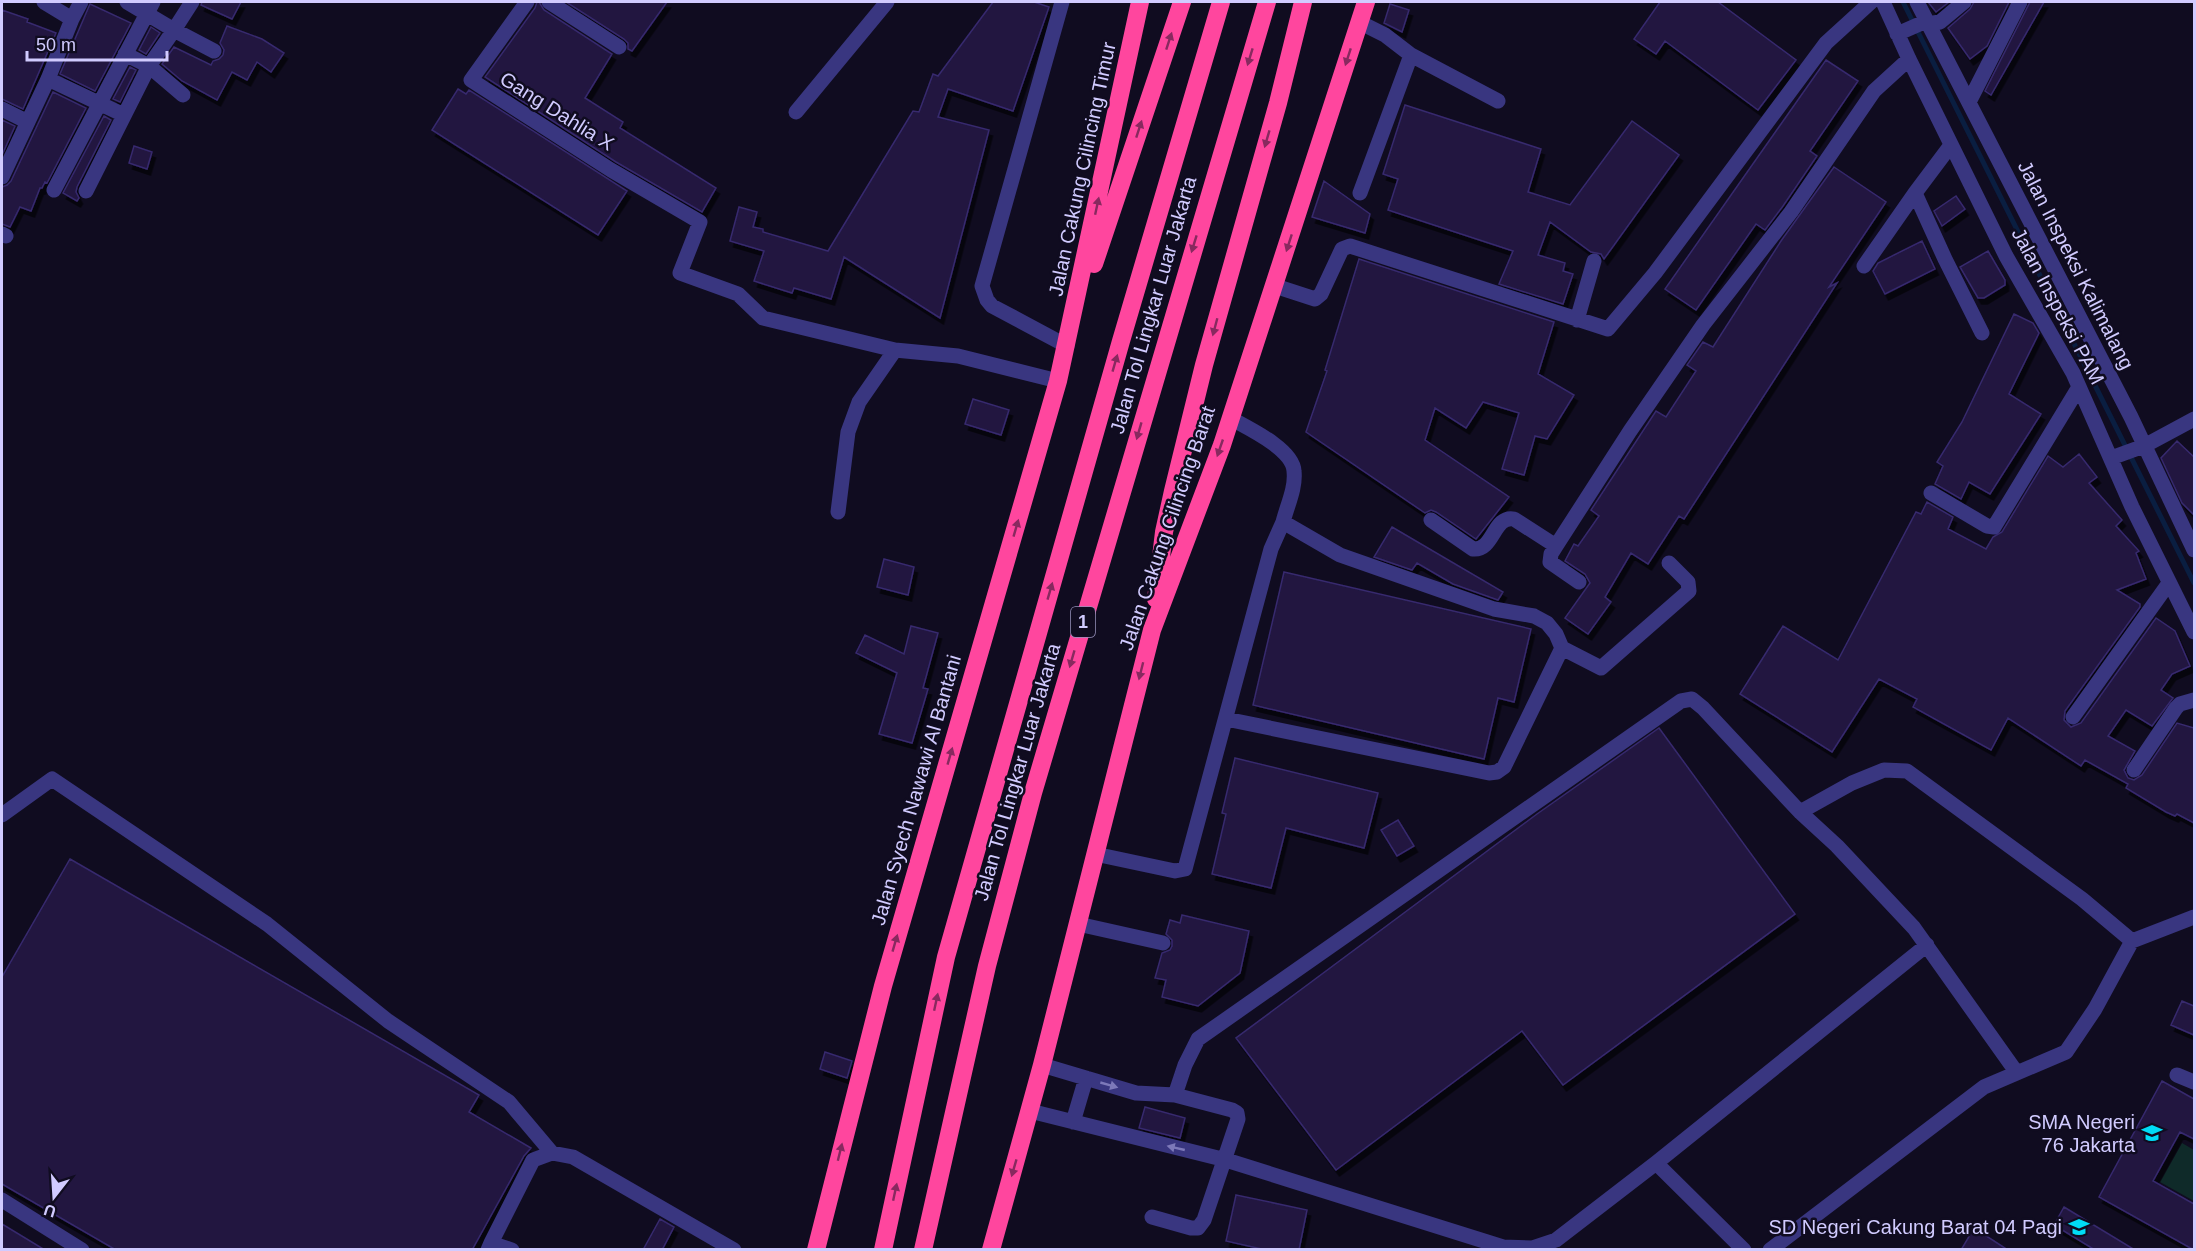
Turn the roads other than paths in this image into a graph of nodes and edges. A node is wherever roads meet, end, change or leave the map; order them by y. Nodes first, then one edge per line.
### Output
1 (44, 2) edge
2 (81, 2) edge
3 (127, 2) edge
4 (192, 2) edge
5 (528, 2) edge
6 (549, 2) edge
7 (887, 2) edge
8 (1062, 2) edge
9 (1140, 2) edge
10 (1182, 2) edge
11 (1221, 2) edge
12 (1267, 2) edge
13 (1303, 2) edge
14 (1366, 2) edge
15 (1871, 2) edge
16 (1883, 2) edge
17 (1917, 2) edge
18 (1964, 2) edge
19 (2020, 2) edge
20 (150, 8) edge
21 (72, 19) junction
22 (1359, 22) junction
23 (1925, 23) junction
24 (174, 30) junction
25 (1899, 33) junction
26 (620, 47) dead end
27 (214, 51) dead end
28 (125, 54) junction
29 (1411, 55) junction
30 (1909, 59) junction
31 (149, 66) junction
32 (48, 79) junction
33 (183, 95) dead end
34 (1498, 101) dead end
35 (1969, 102) junction
36 (100, 104) junction
37 (2, 109) edge
38 (796, 112) dead end
39 (124, 115) junction
40 (28, 122) junction
41 (1952, 145) junction
42 (2, 177) edge
43 (54, 190) dead end
44 (86, 191) dead end
45 (1360, 193) dead end
46 (1915, 193) junction
47 (1594, 261) dead end
48 (1864, 266) dead end
49 (1275, 286) junction
50 (1577, 320) junction
51 (1983, 333) dead end
52 (1067, 345) junction
53 (895, 350) junction
54 (1058, 381) junction
55 (2079, 387) junction
56 (1230, 418) junction
57 (2194, 419) edge
58 (2141, 447) junction
59 (2112, 457) junction
60 (1931, 493) dead end
61 (838, 512) dead end
62 (1431, 520) dead end
63 (1283, 522) junction
64 (1556, 546) junction
65 (2194, 550) edge
66 (1669, 563) dead end
67 (1579, 582) dead end
68 (2169, 583) junction
69 (1152, 630) junction
70 (2194, 632) edge
71 (1562, 648) junction
72 (2194, 700) edge
73 (2073, 717) dead end
74 (1226, 719) junction
75 (2134, 770) dead end
76 (1800, 812) junction
77 (2, 815) edge
78 (1095, 854) junction
79 (2194, 917) edge
80 (1078, 924) junction
81 (2132, 942) junction
82 (1163, 944) dead end
83 (1928, 945) junction
84 (1042, 1065) junction
85 (2018, 1073) junction
86 (2177, 1075) dead end
87 (1086, 1078) junction
88 (2194, 1082) edge
89 (1175, 1095) junction
90 (1030, 1111) junction
91 (1073, 1122) junction
92 (552, 1153) junction
93 (1226, 1160) junction
94 (1656, 1163) junction
95 (2, 1200) edge
96 (1152, 1217) dead end
97 (489, 1246) edge
98 (82, 1250) edge
99 (512, 1250) edge
100 (735, 1250) edge
101 (816, 1250) edge
102 (883, 1250) edge
103 (923, 1250) edge
104 (991, 1250) edge
105 (1744, 1250) edge
106 (1770, 1250) edge

1 - 21 street
2 - 21 street
3 - 20 street
4 - 24 street
5 - 53 street, Gang Dahlia X
6 - 26 street
7 - 38 street
8 - 52 street
52 -> 9 highway, Jalan Cakung Cilincing Timur
52 -> 10 highway
102 -> 11 highway, Jalan Tol Lingkar Luar Jakarta / 1
12 -> 103 highway, Jalan Tol Lingkar Luar Jakarta / 1
13 -> 69 highway
14 - 22 highway, Jalan Cakung Cilincing Barat
15 - 50 street
16 - 25 street, Jalan Inspeksi PAM
17 - 23 street, Jalan Inspeksi Kalimalang
18 - 23 street
19 - 35 street
20 - 24 street
20 - 28 street
21 - 32 street
22 - 29 street
22 -> 49 highway, Jalan Cakung Cilincing Barat
23 - 25 street
23 - 35 street, Jalan Inspeksi Kalimalang
24 - 27 street
24 - 31 street
25 - 30 street, Jalan Inspeksi PAM
28 - 31 street
28 - 36 street
29 - 34 street
29 - 45 street
30 - 41 street, Jalan Inspeksi PAM
30 - 64 street
31 - 33 street
31 - 39 street
32 - 36 street
32 - 40 street
35 - 58 street, Jalan Inspeksi Kalimalang
36 - 39 street
36 - 43 street
37 - 40 street
39 - 44 street
40 - 42 street
41 - 46 street
41 - 55 street, Jalan Inspeksi PAM
46 - 48 street
46 - 51 street
47 - 50 street
49 - 50 street
49 - 56 highway, Jalan Cakung Cilincing Barat
52 - 54 highway, Jalan Syech Nawawi Al Bantani
53 - 54 street
53 - 61 street
101 -> 54 highway, Jalan Syech Nawawi Al Bantani
55 - 59 street, Jalan Inspeksi PAM
55 - 60 street
56 - 63 street
56 -> 69 highway, Jalan Cakung Cilincing Barat
57 - 58 street
58 - 59 street
58 - 65 street, Jalan Inspeksi Kalimalang
59 - 68 street, Jalan Inspeksi PAM
62 - 64 street
63 - 71 street
63 - 74 street
64 - 67 street
66 - 71 street
68 - 70 street, Jalan Inspeksi PAM
68 - 73 street
69 -> 78 highway, Jalan Cakung Cilincing Barat
71 - 74 street
72 - 75 street
74 - 78 street
76 - 81 street
76 - 83 street
76 - 89 street
77 - 92 street
78 - 80 highway, Jalan Cakung Cilincing Barat
79 - 81 street
80 - 82 street
80 - 84 highway, Jalan Cakung Cilincing Barat
81 - 85 street
83 - 85 street
83 - 94 street
84 - 87 street
84 - 90 highway, Jalan Cakung Cilincing Barat
85 - 106 street
86 - 88 street
87 -> 89 street
87 - 91 street
89 - 93 street
90 - 91 street
90 -> 104 highway
93 -> 91 street
92 - 97 street
92 - 100 street
93 - 94 street
93 - 96 street
94 - 105 street
95 - 98 street
97 - 99 street

